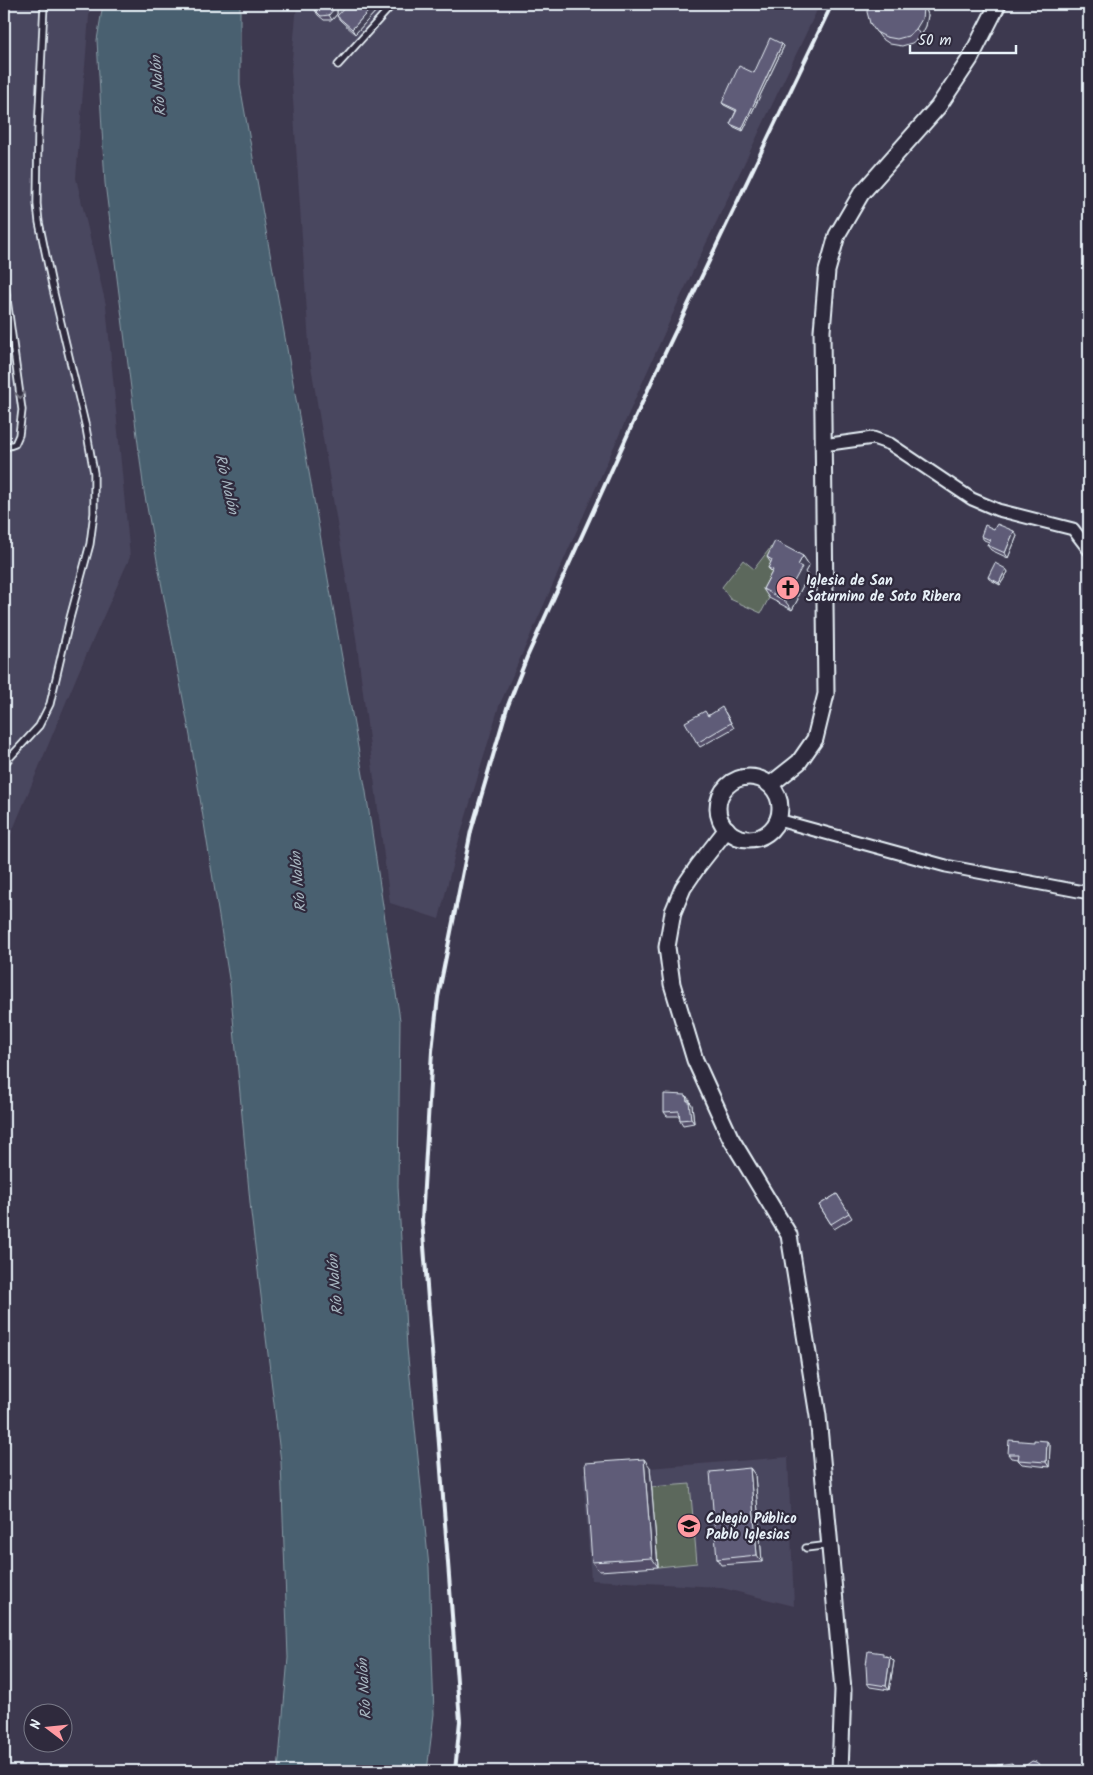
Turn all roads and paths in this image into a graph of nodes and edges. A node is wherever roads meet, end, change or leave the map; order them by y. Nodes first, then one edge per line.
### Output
1 (44, 4) edge
2 (393, 4) edge
3 (998, 4) edge
4 (338, 65) dead end
5 (4, 277) edge
6 (823, 446) junction
7 (4, 448) edge
8 (1089, 550) edge
9 (4, 764) edge
10 (770, 785) junction
11 (778, 820) junction
12 (727, 829) junction
13 (1089, 893) edge
14 (830, 1546) junction
15 (806, 1548) dead end
16 (840, 1771) edge

1 - 9 lane
2 - 4 lane
3 - 6 street
5 -> 7 lane
6 - 8 street
6 - 10 street
10 - 11 street
10 - 12 street
11 - 12 street
11 - 13 street
12 - 14 street
14 - 15 lane
14 - 16 street

